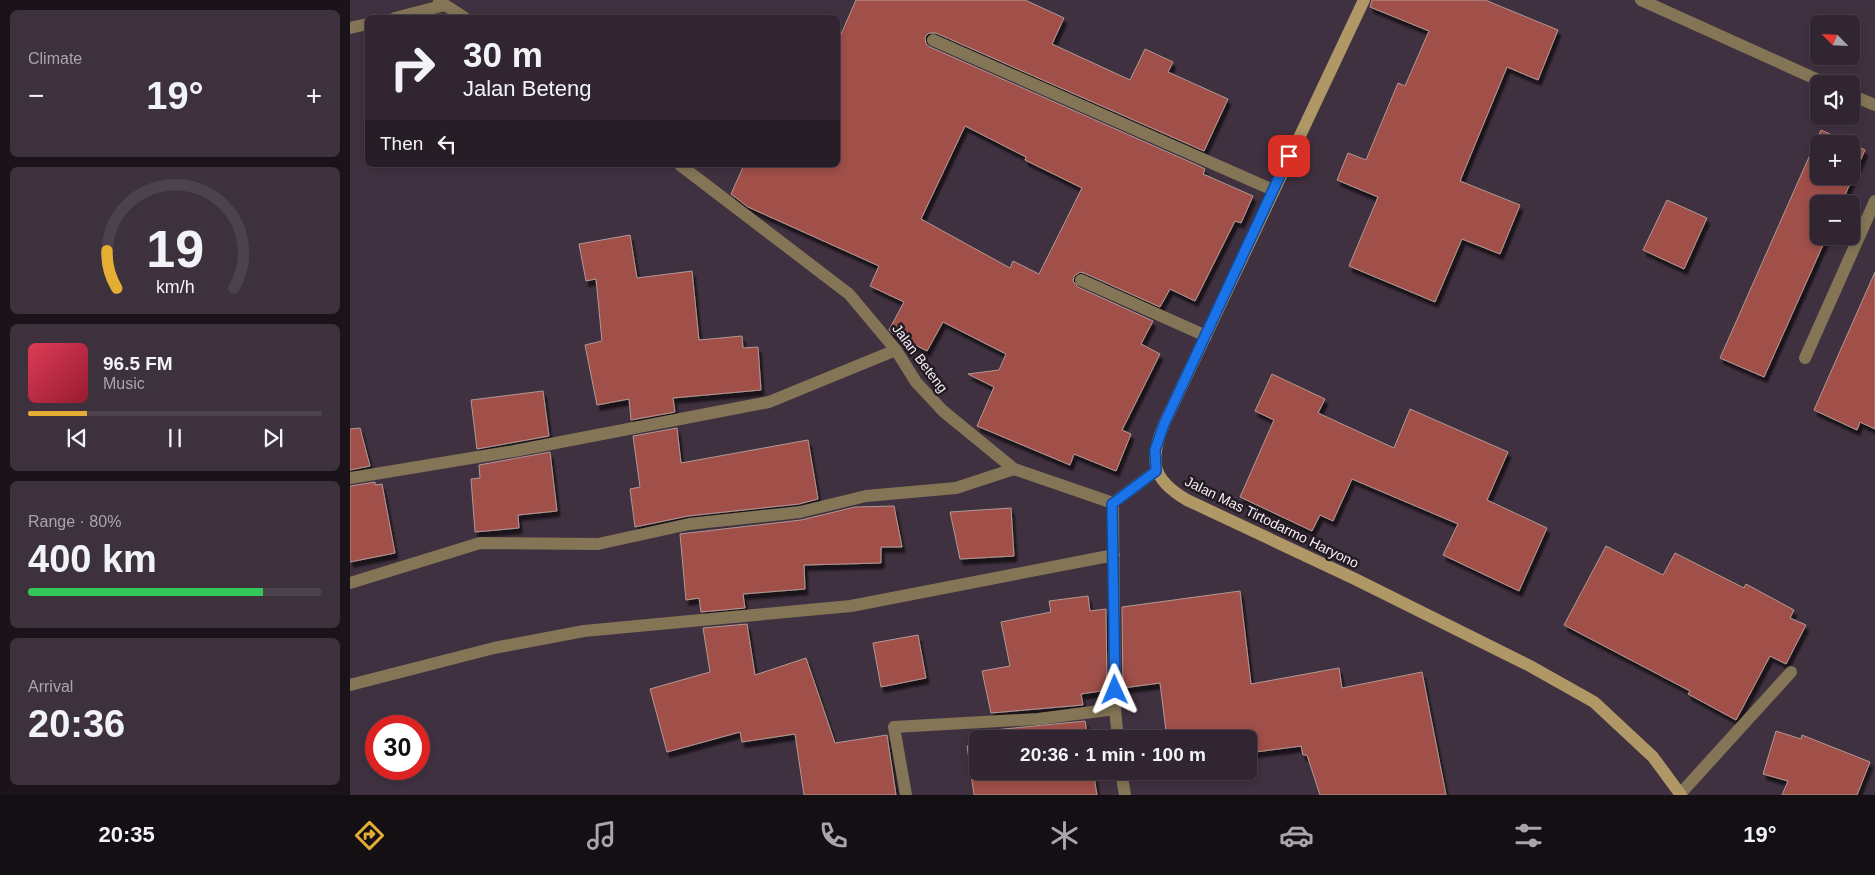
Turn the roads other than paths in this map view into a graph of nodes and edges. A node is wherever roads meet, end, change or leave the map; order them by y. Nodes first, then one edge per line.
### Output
1 (1364, 0) edge
2 (1641, 0) edge
3 (441, 3) edge
4 (404, 15) edge
5 (460, 15) edge
6 (365, 25) edge
7 (350, 28) edge
8 (933, 40) dead end
9 (1810, 76) edge
10 (1860, 99) edge
11 (1875, 105) edge
12 (683, 167) edge
13 (1272, 190) junction
14 (1875, 201) edge
15 (1081, 280) dead end
16 (1206, 336) junction
17 (896, 350) junction
18 (1805, 358) dead end
19 (1014, 469) junction
20 (1156, 471) junction
21 (350, 478) edge
22 (1112, 504) junction
23 (1114, 555) junction
24 (350, 583) edge
25 (1791, 672) dead end
26 (350, 685) edge
27 (1116, 709) junction
28 (1117, 730) edge
29 (1122, 780) edge
30 (1681, 794) edge
31 (906, 795) edge
32 (1125, 795) edge

1 - 13 street
2 - 9 street
3 - 4 street
3 - 5 street
6 - 7 street
8 - 13 street
10 - 11 street
12 - 17 street, Jalan Beteng
13 - 16 street
14 - 18 street
15 - 16 street
16 - 20 street
17 - 19 street, Jalan Beteng
17 - 21 street
19 - 22 street, Jalan Beteng
19 - 24 street
20 - 22 street
20 - 30 street, Jalan Mas Tirtodarmo Haryono
22 - 23 street
23 - 26 street
23 - 27 street
25 - 30 street
27 - 28 street
27 - 31 street
29 - 32 street

